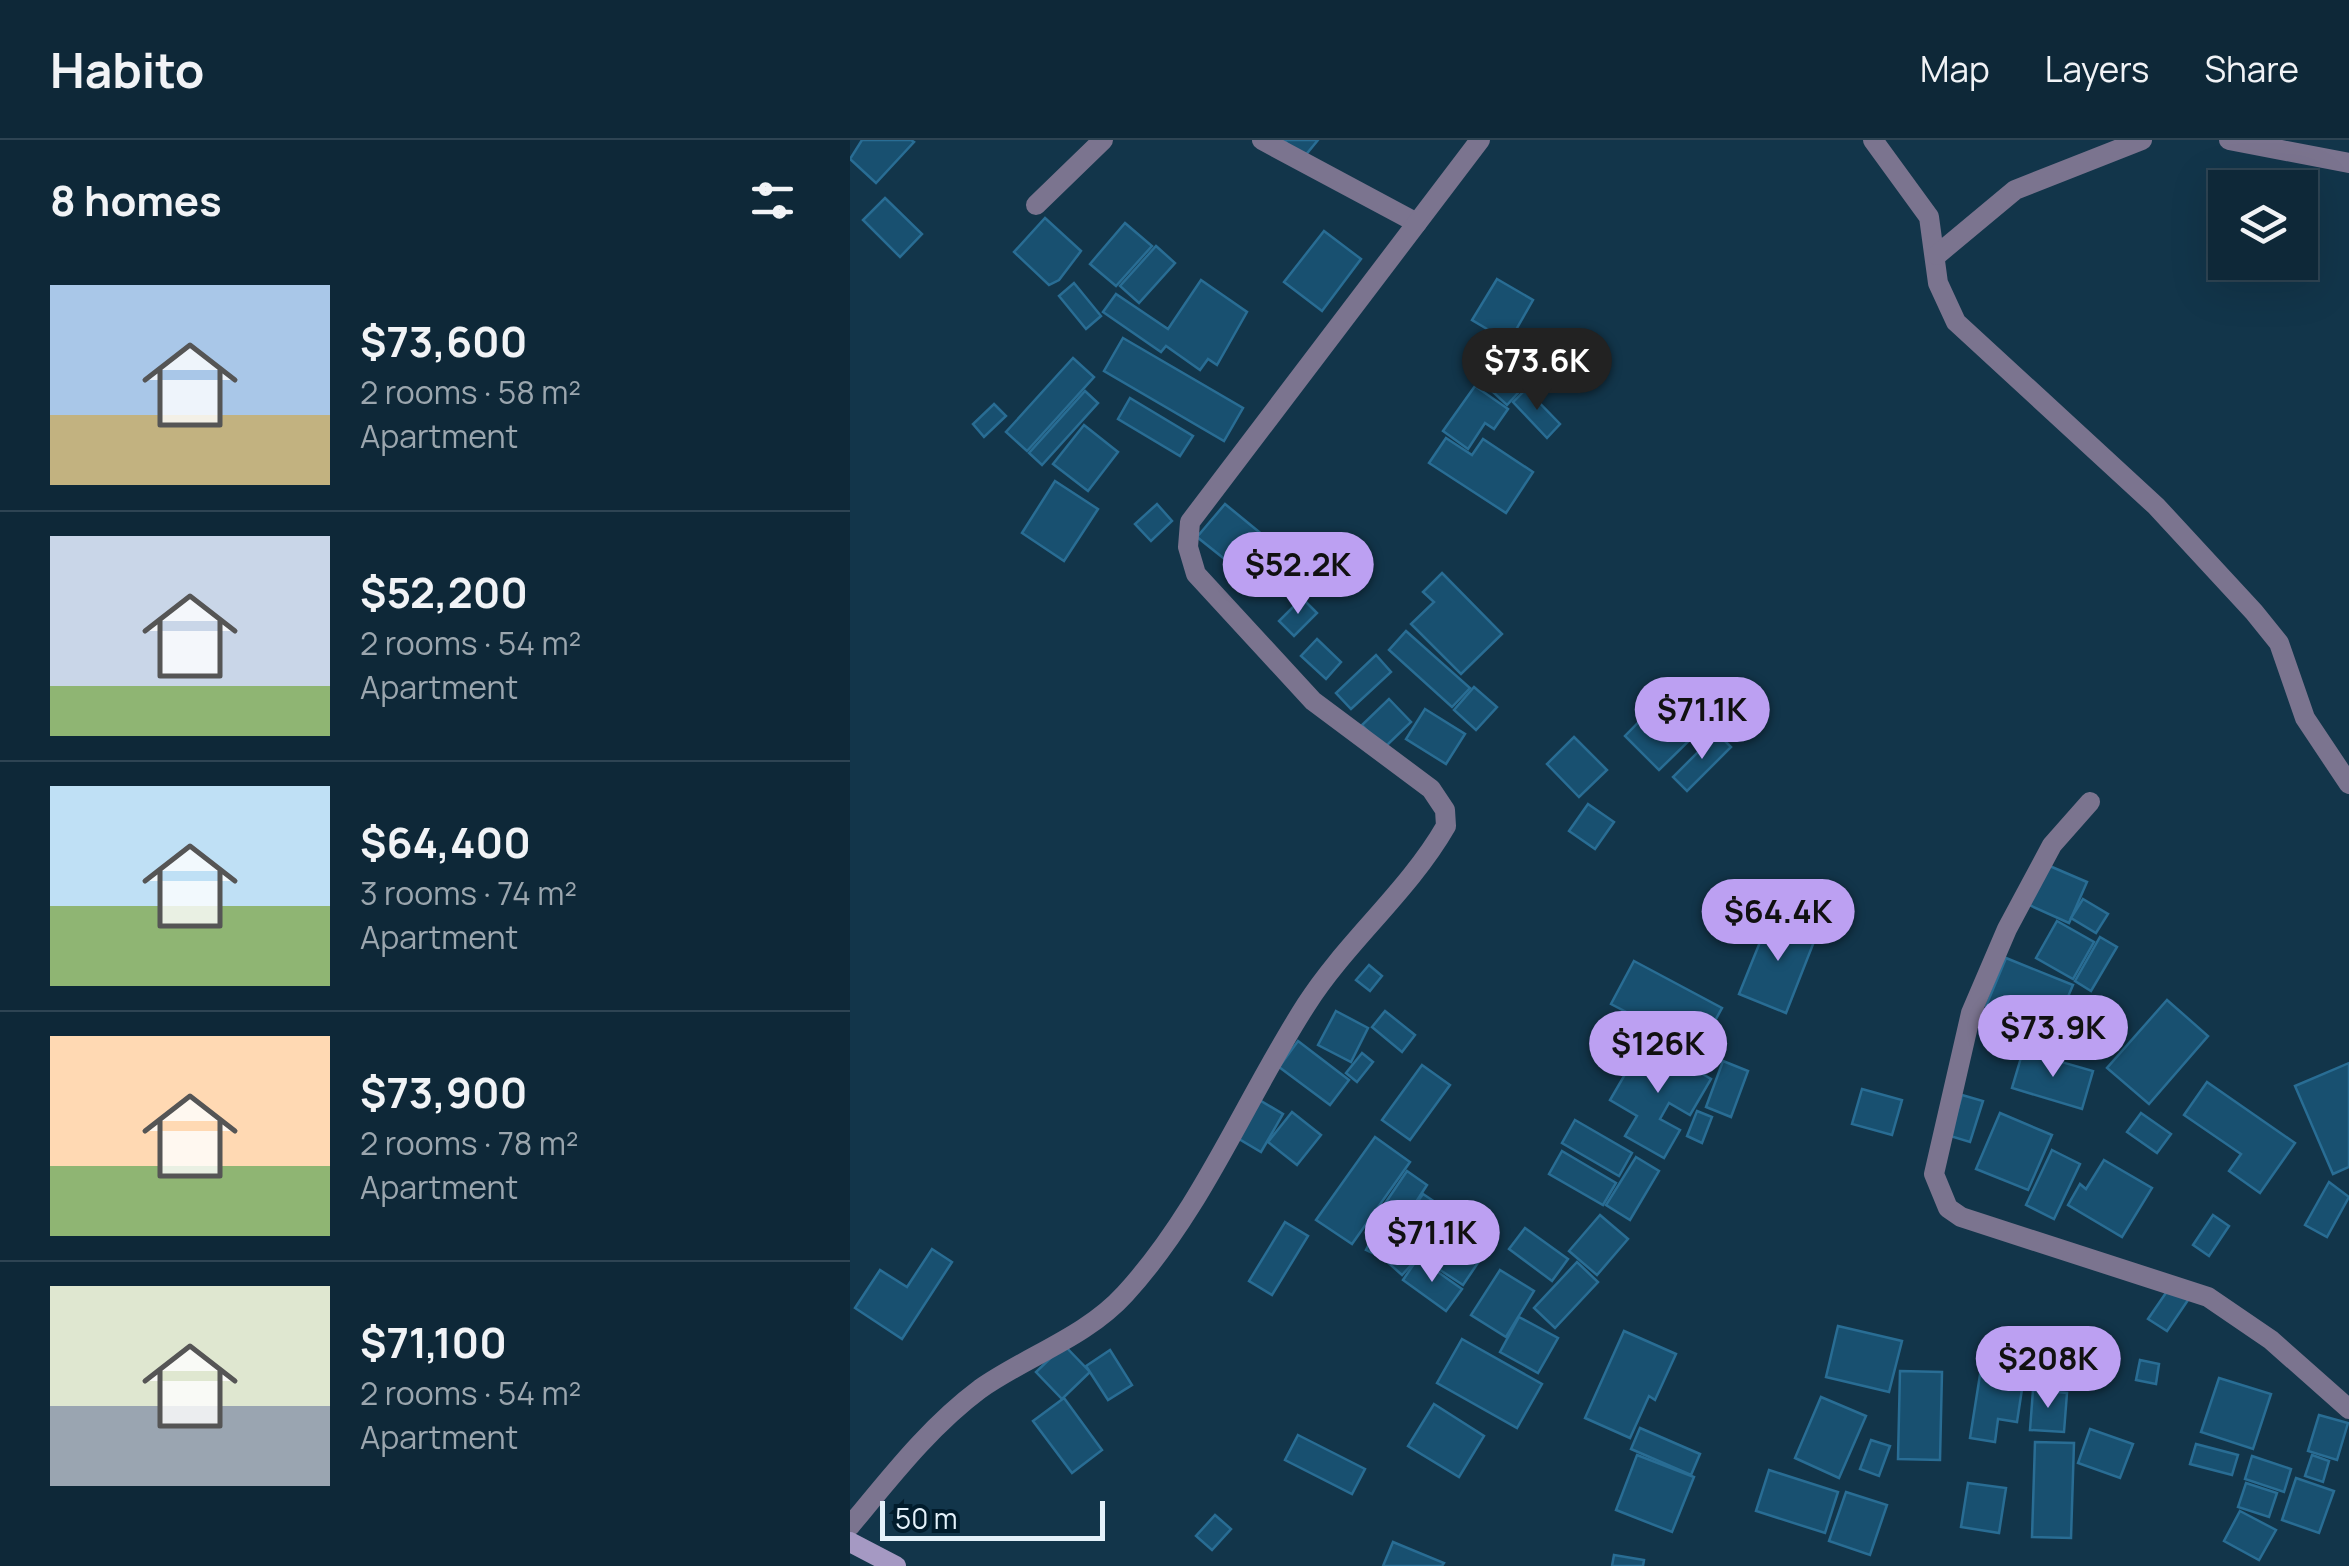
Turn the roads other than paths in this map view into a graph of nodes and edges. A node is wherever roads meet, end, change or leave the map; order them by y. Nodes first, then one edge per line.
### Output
1 (1104, 140) edge
2 (1262, 140) edge
3 (1480, 140) edge
4 (1873, 140) edge
5 (2142, 140) edge
6 (2228, 140) edge
7 (2349, 163) edge
8 (1036, 205) dead end
9 (1417, 223) junction
10 (1937, 255) junction
11 (2349, 784) edge
12 (2090, 802) dead end
13 (2349, 1409) edge
14 (850, 1526) edge
15 (850, 1542) edge
16 (896, 1566) edge

1 - 8 street
2 - 9 street
3 - 9 street
4 - 10 street
5 - 10 street
6 - 7 street
9 - 14 street
10 - 11 street
12 - 13 street
15 - 16 main road

